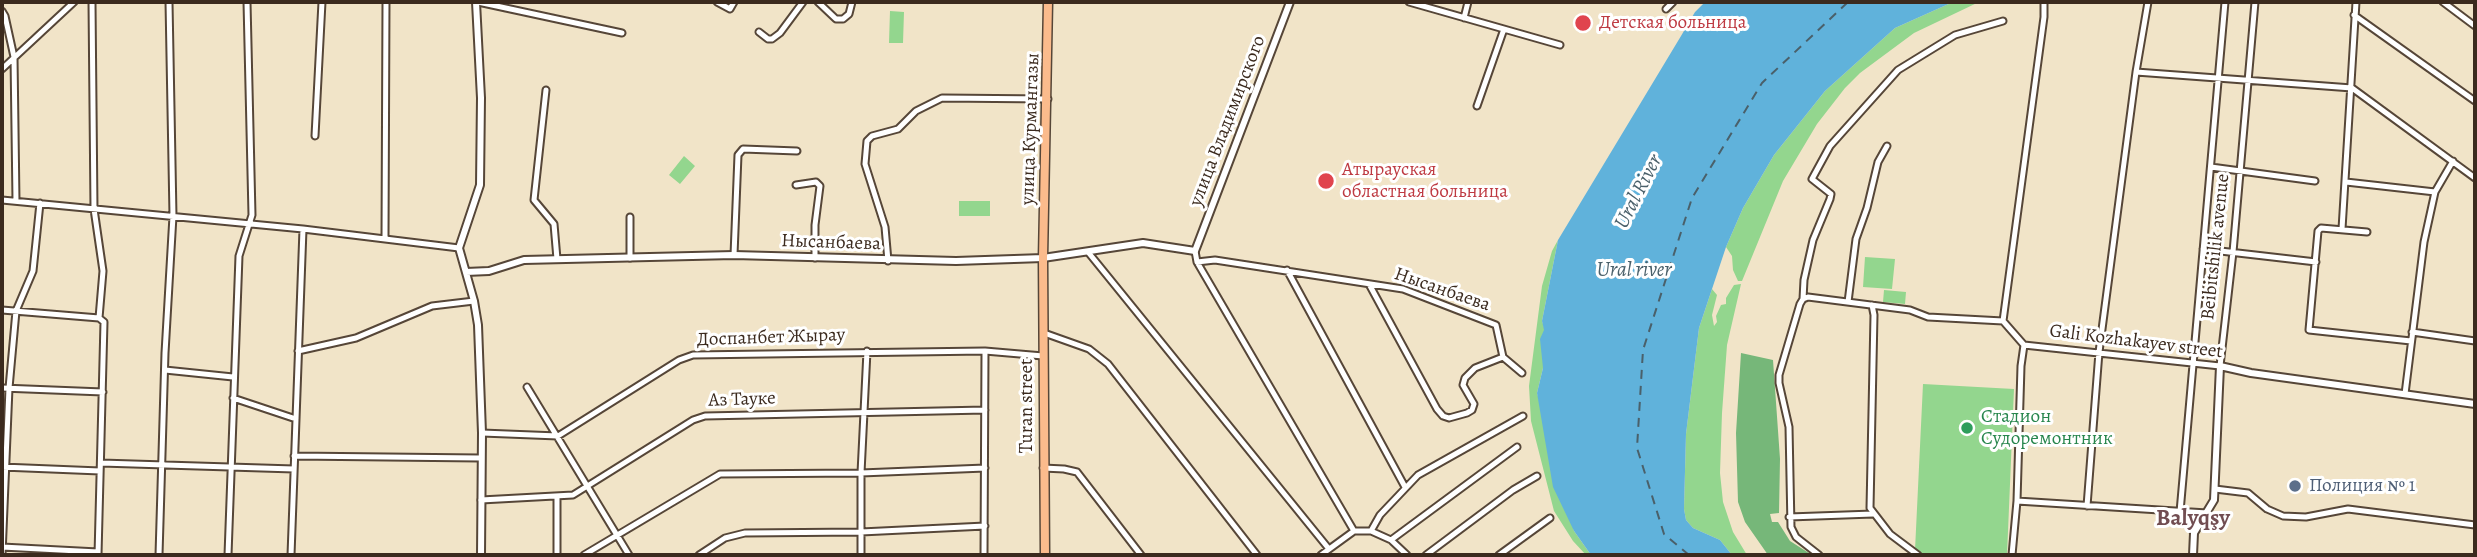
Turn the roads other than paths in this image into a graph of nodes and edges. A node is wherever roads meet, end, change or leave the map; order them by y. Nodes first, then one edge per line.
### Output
1 (74, 2) edge
2 (92, 2) edge
3 (169, 2) edge
4 (247, 2) edge
5 (321, 2) edge
6 (386, 2) edge
7 (477, 2) edge
8 (717, 2) edge
9 (734, 2) edge
10 (803, 2) edge
11 (818, 2) edge
12 (852, 2) edge
13 (1048, 2) edge
14 (1290, 2) edge
15 (1409, 2) edge
16 (1468, 2) edge
17 (1672, 2) edge
18 (2044, 2) edge
19 (2148, 2) edge
20 (2225, 2) edge
21 (2255, 2) edge
22 (2356, 2) edge
23 (2443, 2) edge
24 (1666, 9) dead end
25 (2, 11) edge
26 (2354, 15) junction
27 (1464, 18) junction
28 (2003, 21) dead end
29 (2475, 26) edge
30 (1504, 29) junction
31 (759, 32) dead end
32 (622, 33) dead end
33 (1560, 45) dead end
34 (14, 57) junction
35 (2, 69) edge
36 (2136, 72) junction
37 (2218, 78) junction
38 (2247, 79) junction
39 (2352, 88) junction
40 (546, 90) dead end
41 (1048, 99) junction
42 (2475, 101) edge
43 (1477, 106) dead end
44 (315, 136) dead end
45 (1887, 146) dead end
46 (797, 151) dead end
47 (2453, 161) junction
48 (2211, 167) junction
49 (2240, 170) junction
50 (2475, 178) edge
51 (2315, 181) dead end
52 (2346, 182) junction
53 (796, 186) dead end
54 (2435, 192) junction
55 (2, 200) edge
56 (16, 201) junction
57 (40, 204) junction
58 (94, 209) junction
59 (173, 216) junction
60 (631, 217) dead end
61 (248, 224) junction
62 (303, 229) junction
63 (2342, 229) junction
64 (2367, 232) dead end
65 (385, 238) junction
66 (459, 248) junction
67 (2203, 249) junction
68 (1195, 251) junction
69 (1088, 252) junction
70 (2233, 252) junction
71 (734, 255) junction
72 (630, 258) junction
73 (815, 258) junction
74 (1043, 258) junction
75 (557, 259) junction
76 (888, 261) junction
77 (1197, 262) junction
78 (2316, 262) junction
79 (1287, 270) junction
80 (466, 272) junction
81 (1369, 284) junction
82 (1804, 299) junction
83 (474, 301) junction
84 (1848, 302) junction
85 (1872, 304) junction
86 (2, 310) edge
87 (16, 311) junction
88 (99, 318) junction
89 (2003, 321) junction
90 (2412, 332) junction
91 (1044, 333) junction
92 (2411, 341) junction
93 (2475, 341) edge
94 (2024, 345) junction
95 (298, 351) junction
96 (867, 351) junction
97 (985, 351) junction
98 (2099, 352) junction
99 (1043, 356) junction
100 (1503, 357) junction
101 (2193, 362) junction
102 (2220, 366) junction
103 (165, 370) junction
104 (1522, 373) dead end
105 (233, 377) junction
106 (527, 387) dead end
107 (5, 388) edge
108 (103, 392) junction
109 (2405, 394) junction
110 (233, 398) junction
111 (2475, 404) edge
112 (985, 410) junction
113 (864, 413) junction
114 (1522, 416) dead end
115 (296, 419) junction
116 (482, 433) junction
117 (558, 436) junction
118 (1517, 447) dead end
119 (294, 456) junction
120 (480, 458) junction
121 (101, 463) junction
122 (162, 465) junction
123 (4, 467) edge
124 (231, 468) junction
125 (985, 468) junction
126 (1043, 468) junction
127 (294, 469) junction
128 (100, 471) junction
129 (861, 473) junction
130 (1537, 476) dead end
131 (588, 486) junction
132 (1405, 487) junction
133 (2215, 489) junction
134 (557, 498) junction
135 (481, 500) junction
136 (2017, 501) junction
137 (2087, 506) junction
138 (2180, 512) junction
139 (2207, 513) junction
140 (1873, 514) junction
141 (1789, 517) junction
142 (1550, 518) dead end
143 (2475, 525) edge
144 (985, 526) junction
145 (1354, 531) junction
146 (1371, 531) junction
147 (861, 532) junction
148 (2194, 533) junction
149 (617, 534) junction
150 (1391, 541) junction
151 (2, 547) edge
152 (1329, 549) junction
153 (98, 554) edge
154 (2, 555) edge
155 (159, 555) edge
156 (228, 555) edge
157 (291, 555) edge
158 (481, 555) edge
159 (557, 555) edge
160 (584, 555) edge
161 (629, 555) edge
162 (699, 555) edge
163 (861, 555) edge
164 (984, 555) edge
165 (1045, 555) edge
166 (1141, 555) edge
167 (1257, 555) edge
168 (1321, 555) edge
169 (1407, 555) edge
170 (1426, 555) edge
171 (1499, 555) edge
172 (1819, 555) edge
173 (1918, 555) edge
174 (2012, 555) edge
175 (2193, 555) edge

1 - 34 street
2 - 58 street
3 - 59 street
4 - 61 street
5 - 44 street
6 - 65 street
7 - 32 street
7 - 66 street
8 - 9 street
10 - 31 street
11 - 12 street
13 - 41 main road, улица Курмангазы
14 - 68 street, улица Владимирского
15 - 27 street
16 - 27 street
17 - 24 street
18 - 89 street
19 - 36 street
20 - 37 street, Beibitshilik avenue
21 - 38 street, Beibitshilik avenue
22 - 26 street
23 - 29 street
25 - 34 street
26 - 39 street
26 - 42 street
27 - 30 street
28 - 82 street
30 - 33 street
30 - 43 street
34 - 35 street
34 - 56 street
36 - 37 street
36 - 98 street
37 - 38 street
37 - 48 street, Beibitshilik avenue
38 - 39 street
38 - 49 street, Beibitshilik avenue
39 - 47 street
39 - 52 street
40 - 75 street
41 - 74 main road, улица Курмангазы
41 - 76 street
45 - 84 street
46 - 71 street
47 - 50 street
47 - 54 street
48 - 49 street
48 - 67 street, Beibitshilik avenue
49 - 51 street
49 - 70 street, Beibitshilik avenue
52 - 54 street
52 - 63 street
53 - 73 street
54 - 90 street
55 - 56 street
56 - 57 street
57 - 58 street
57 - 87 street
58 - 59 street
58 - 88 street
59 - 61 street
59 - 103 street
60 - 72 street
61 - 62 street
61 - 105 street
62 - 65 street
62 - 95 street
63 - 64 street
63 - 78 street
65 - 66 street
66 - 80 street
67 - 70 street
67 - 101 street, Beibitshilik avenue
68 - 69 street, Нысанбаева
68 - 77 street
69 - 74 street, Нысанбаева
69 - 152 street
70 - 78 street
70 - 102 street, Beibitshilik avenue
71 - 72 street, Нысанбаева
71 - 73 street, Нысанбаева
72 - 75 street, Нысанбаева
73 - 76 street, Нысанбаева
74 - 76 street, Нысанбаева
74 - 91 main road, Turan street
75 - 80 street, Нысанбаева
77 - 79 street, Нысанбаева
77 - 145 street
78 - 92 street
79 - 81 street, Нысанбаева
79 - 132 street
80 - 83 street
81 - 100 street, Нысанбаева
81 - 100 street
82 - 84 street
82 - 141 street
83 - 95 street
83 - 116 street
84 - 85 street
85 - 89 street
85 - 140 street
86 - 87 street
87 - 88 street
87 - 107 street
88 - 108 street
89 - 94 street, Gali Kozhakayev street
90 - 92 street
90 - 93 street
91 - 99 main road, Turan street
91 - 167 street
92 - 109 street
94 - 98 street, Gali Kozhakayev street
94 - 136 street
95 - 115 street
96 - 97 street, Доспанбет Жырау
96 - 113 street
96 - 117 street, Доспанбет Жырау
97 - 99 street, Доспанбет Жырау
97 - 112 street
98 - 101 street, Gali Kozhakayev street
98 - 137 street
99 - 126 main road, Turan street
100 - 104 street
101 - 102 street, Gali Kozhakayev street
101 - 138 street, Beibitshilik avenue
102 - 109 street, Gali Kozhakayev street
102 - 133 street, Beibitshilik avenue
103 - 105 street
103 - 122 street
105 - 110 street
106 - 117 street
107 - 108 street
107 - 123 street
108 - 121 street
109 - 111 street, Gali Kozhakayev street
110 - 115 street
110 - 124 street
112 - 113 street, Аз Тауке
112 - 125 street
113 - 129 street
113 - 131 street, Аз Тауке
114 - 132 street
115 - 119 street
116 - 117 street
116 - 120 street
117 - 131 street
118 - 150 street
119 - 120 street
119 - 127 street
120 - 135 street
121 - 122 street
121 - 128 street
122 - 124 street
122 - 155 street
123 - 128 street
123 - 151 street
124 - 127 street
124 - 156 street
125 - 129 street
125 - 144 street
126 - 165 main road, Turan street
126 - 166 street
127 - 157 street
128 - 153 street
129 - 147 street
129 - 149 street
130 - 170 street
131 - 134 street, Аз Тауке
131 - 149 street
132 - 146 street
133 - 139 street, Beibitshilik avenue
133 - 143 street
134 - 135 street, Аз Тауке
134 - 159 street
135 - 158 street
136 - 137 street
136 - 174 street
137 - 138 street
138 - 139 street
138 - 148 street
139 - 148 street, Beibitshilik avenue
140 - 141 street
140 - 173 street
141 - 172 street
142 - 171 street
144 - 147 street
144 - 164 street
145 - 146 street
145 - 152 street
146 - 150 street
147 - 162 street
147 - 163 street
148 - 175 street
149 - 160 street
149 - 161 street
150 - 169 street
151 - 153 street
151 - 154 street
152 - 168 street

